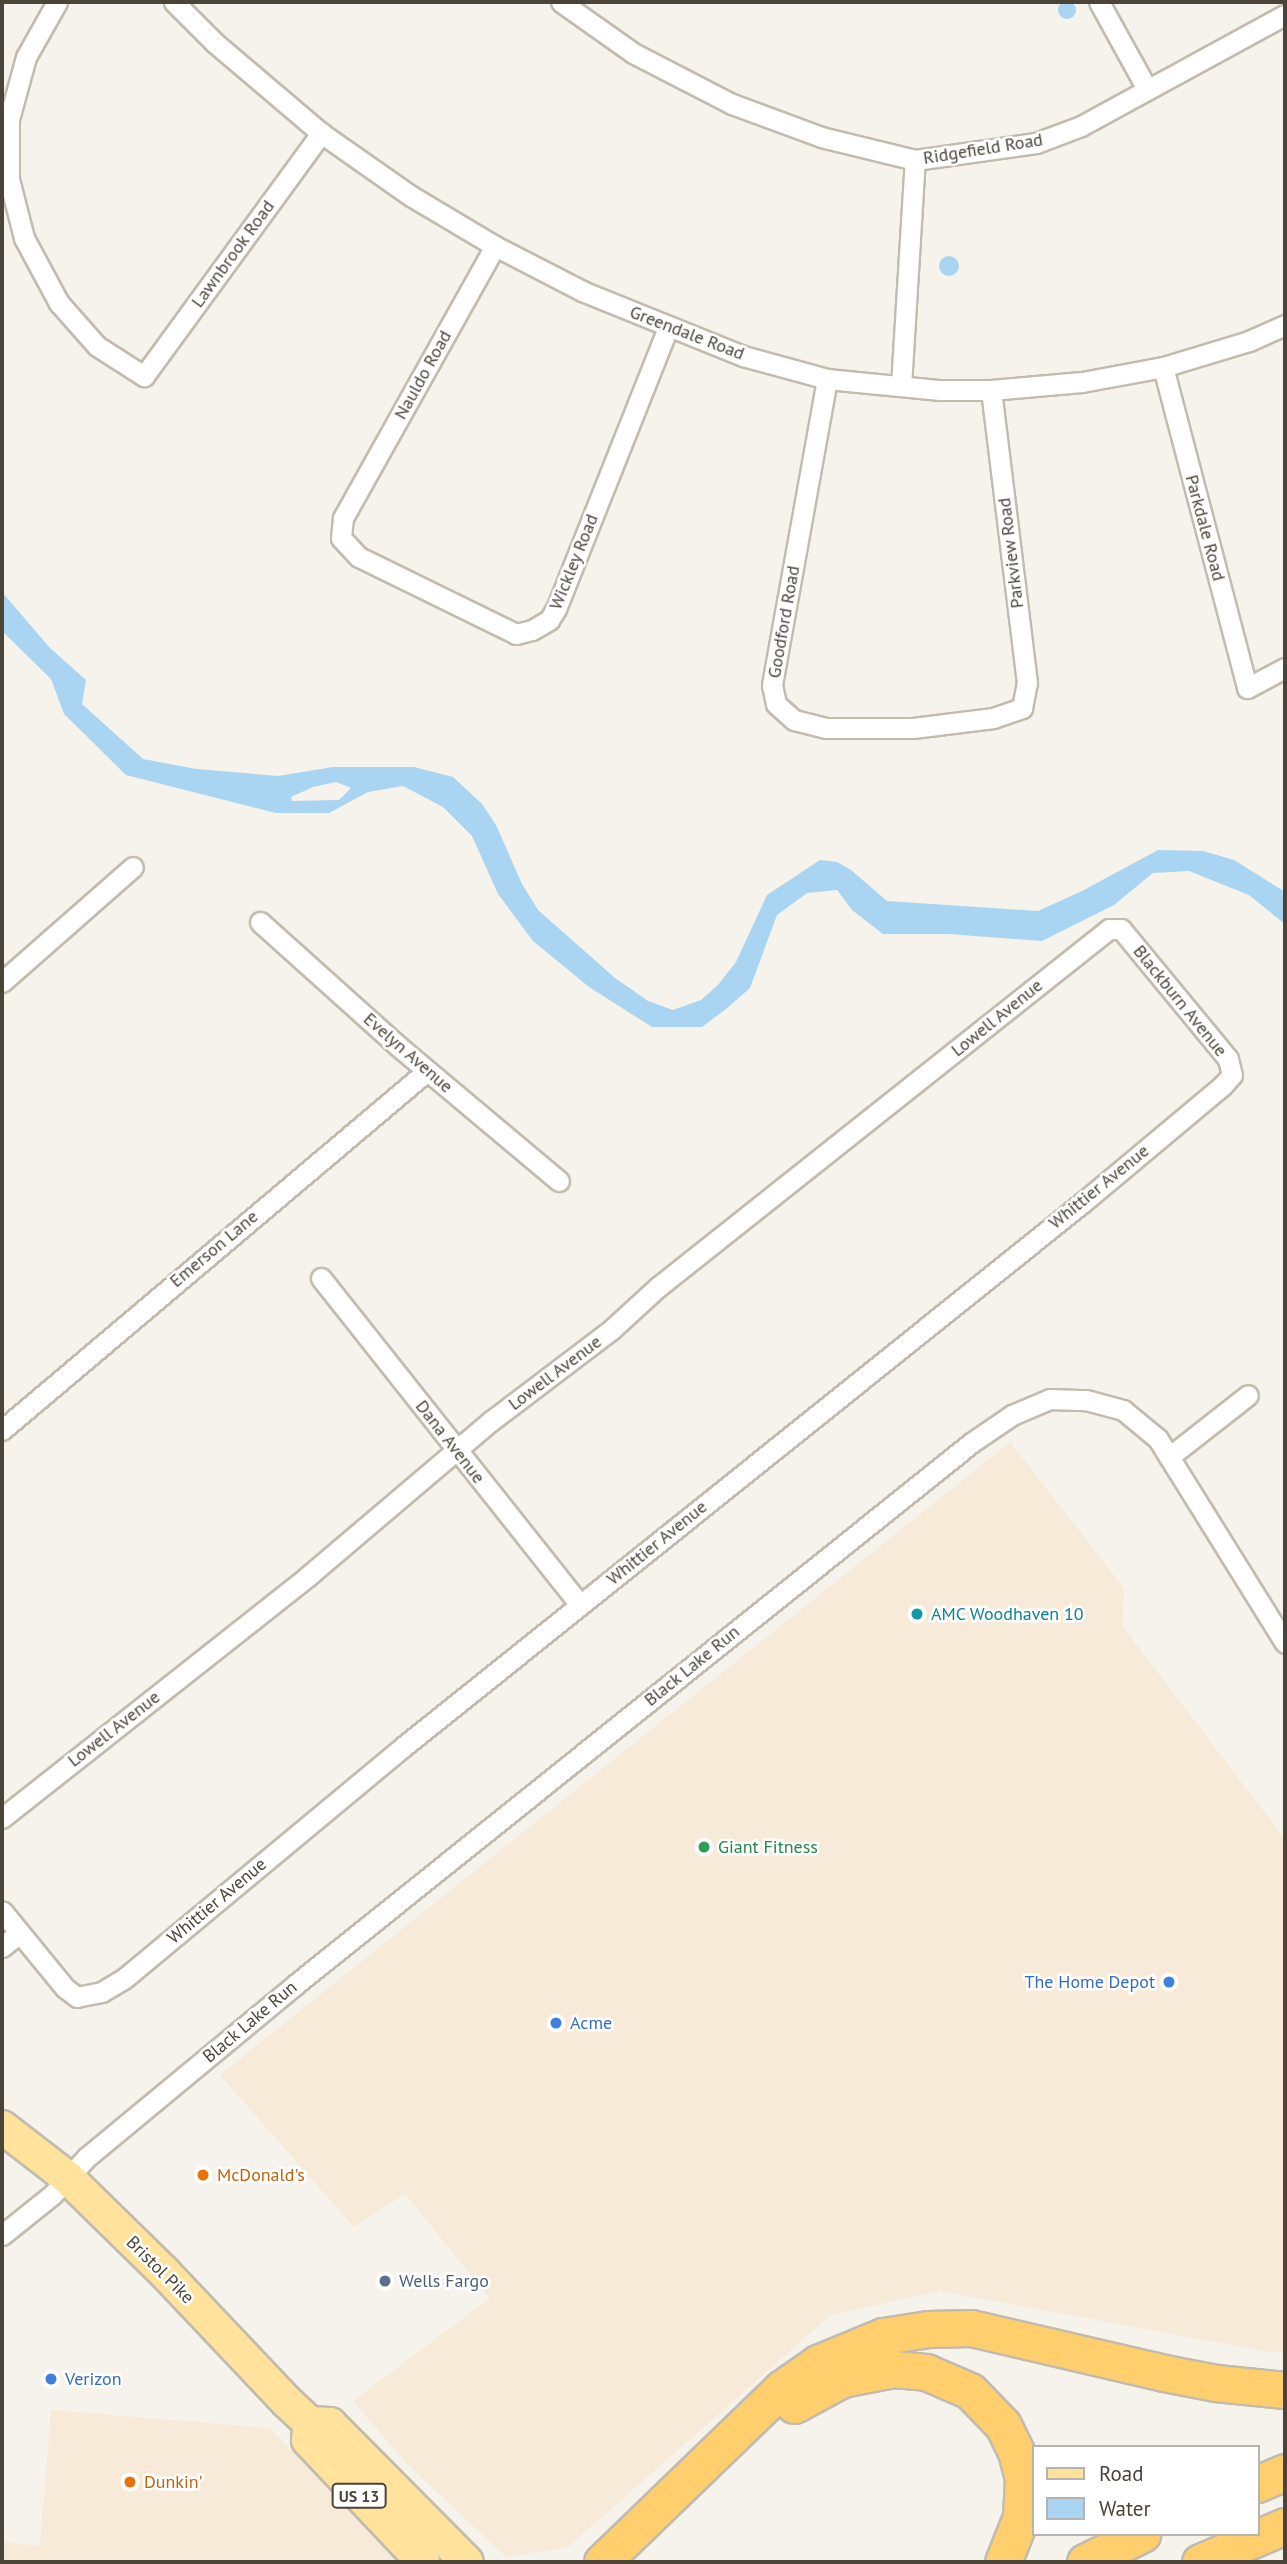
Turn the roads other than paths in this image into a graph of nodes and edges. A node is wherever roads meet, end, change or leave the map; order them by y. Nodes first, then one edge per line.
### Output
1 (57, 2) edge
2 (174, 2) edge
3 (561, 2) edge
4 (1099, 2) edge
5 (1285, 15) edge
6 (1147, 89) junction
7 (321, 133) junction
8 (915, 160) junction
9 (495, 247) junction
10 (1285, 325) edge
11 (668, 327) junction
12 (1163, 368) junction
13 (827, 379) junction
14 (901, 386) junction
15 (991, 390) junction
16 (351, 504) joint
17 (1285, 668) edge
18 (1014, 710) joint
19 (133, 867) dead end
20 (260, 922) dead end
21 (1109, 929) joint
22 (2, 982) edge
23 (427, 1071) junction
24 (1222, 1086) joint
25 (559, 1181) dead end
26 (321, 1278) dead end
27 (1248, 1395) dead end
28 (2, 1430) edge
29 (457, 1451) junction
30 (1169, 1457) junction
31 (579, 1605) junction
32 (1285, 1643) edge
33 (2, 1818) edge
34 (2, 1911) edge
35 (19, 1933) junction
36 (2, 1947) edge
37 (2, 2127) edge
38 (68, 2178) junction
39 (2, 2235) edge
40 (1285, 2390) edge
41 (310, 2423) junction
42 (1285, 2472) edge
43 (1259, 2483) edge
44 (1285, 2526) edge
45 (1138, 2536) edge
46 (424, 2562) edge
47 (467, 2562) edge
48 (602, 2562) edge
49 (630, 2562) edge
50 (1003, 2562) edge
51 (1085, 2562) edge
52 (1200, 2562) edge

1 - 7 street, Lawnbrook Road
2 - 7 street, Greendale Road
3 - 8 street, Ridgefield Road
4 - 6 street
5 - 6 street, Ridgefield Road
6 - 8 street, Ridgefield Road
7 - 9 street, Greendale Road
8 - 14 street
9 - 11 street, Greendale Road
9 - 16 street, Nauldo Road
10 - 12 street, Greendale Road
11 - 13 street, Greendale Road
11 - 16 street, Wickley Road
12 - 15 street, Greendale Road
12 - 17 street, Parkdale Road
13 - 14 street, Greendale Road
13 - 18 street, Goodford Road
14 - 15 street, Greendale Road
15 - 18 street, Parkview Road
19 - 22 street
20 - 23 street, Evelyn Avenue
21 - 24 street, Blackburn Avenue
21 - 29 street, Lowell Avenue
23 - 25 street, Evelyn Avenue
23 - 28 street, Emerson Lane
24 - 31 street, Whittier Avenue
26 - 29 street, Dana Avenue
27 - 30 street
29 - 31 street, Dana Avenue
29 - 33 street, Lowell Avenue
30 - 32 street, Black Lake Run
30 - 38 street, Black Lake Run
31 - 35 street, Whittier Avenue
34 - 35 street
35 - 36 street
37 - 38 main road, Bristol Pike / US 13
38 - 39 street, Black Lake Run
38 - 41 main road, Bristol Pike / US 13
40 - 48 highway
41 - 46 main road, Bristol Pike / US 13
41 - 47 main road, Bristol Pike / US 13
42 - 43 highway
44 - 52 highway
45 - 51 highway
49 - 50 highway

